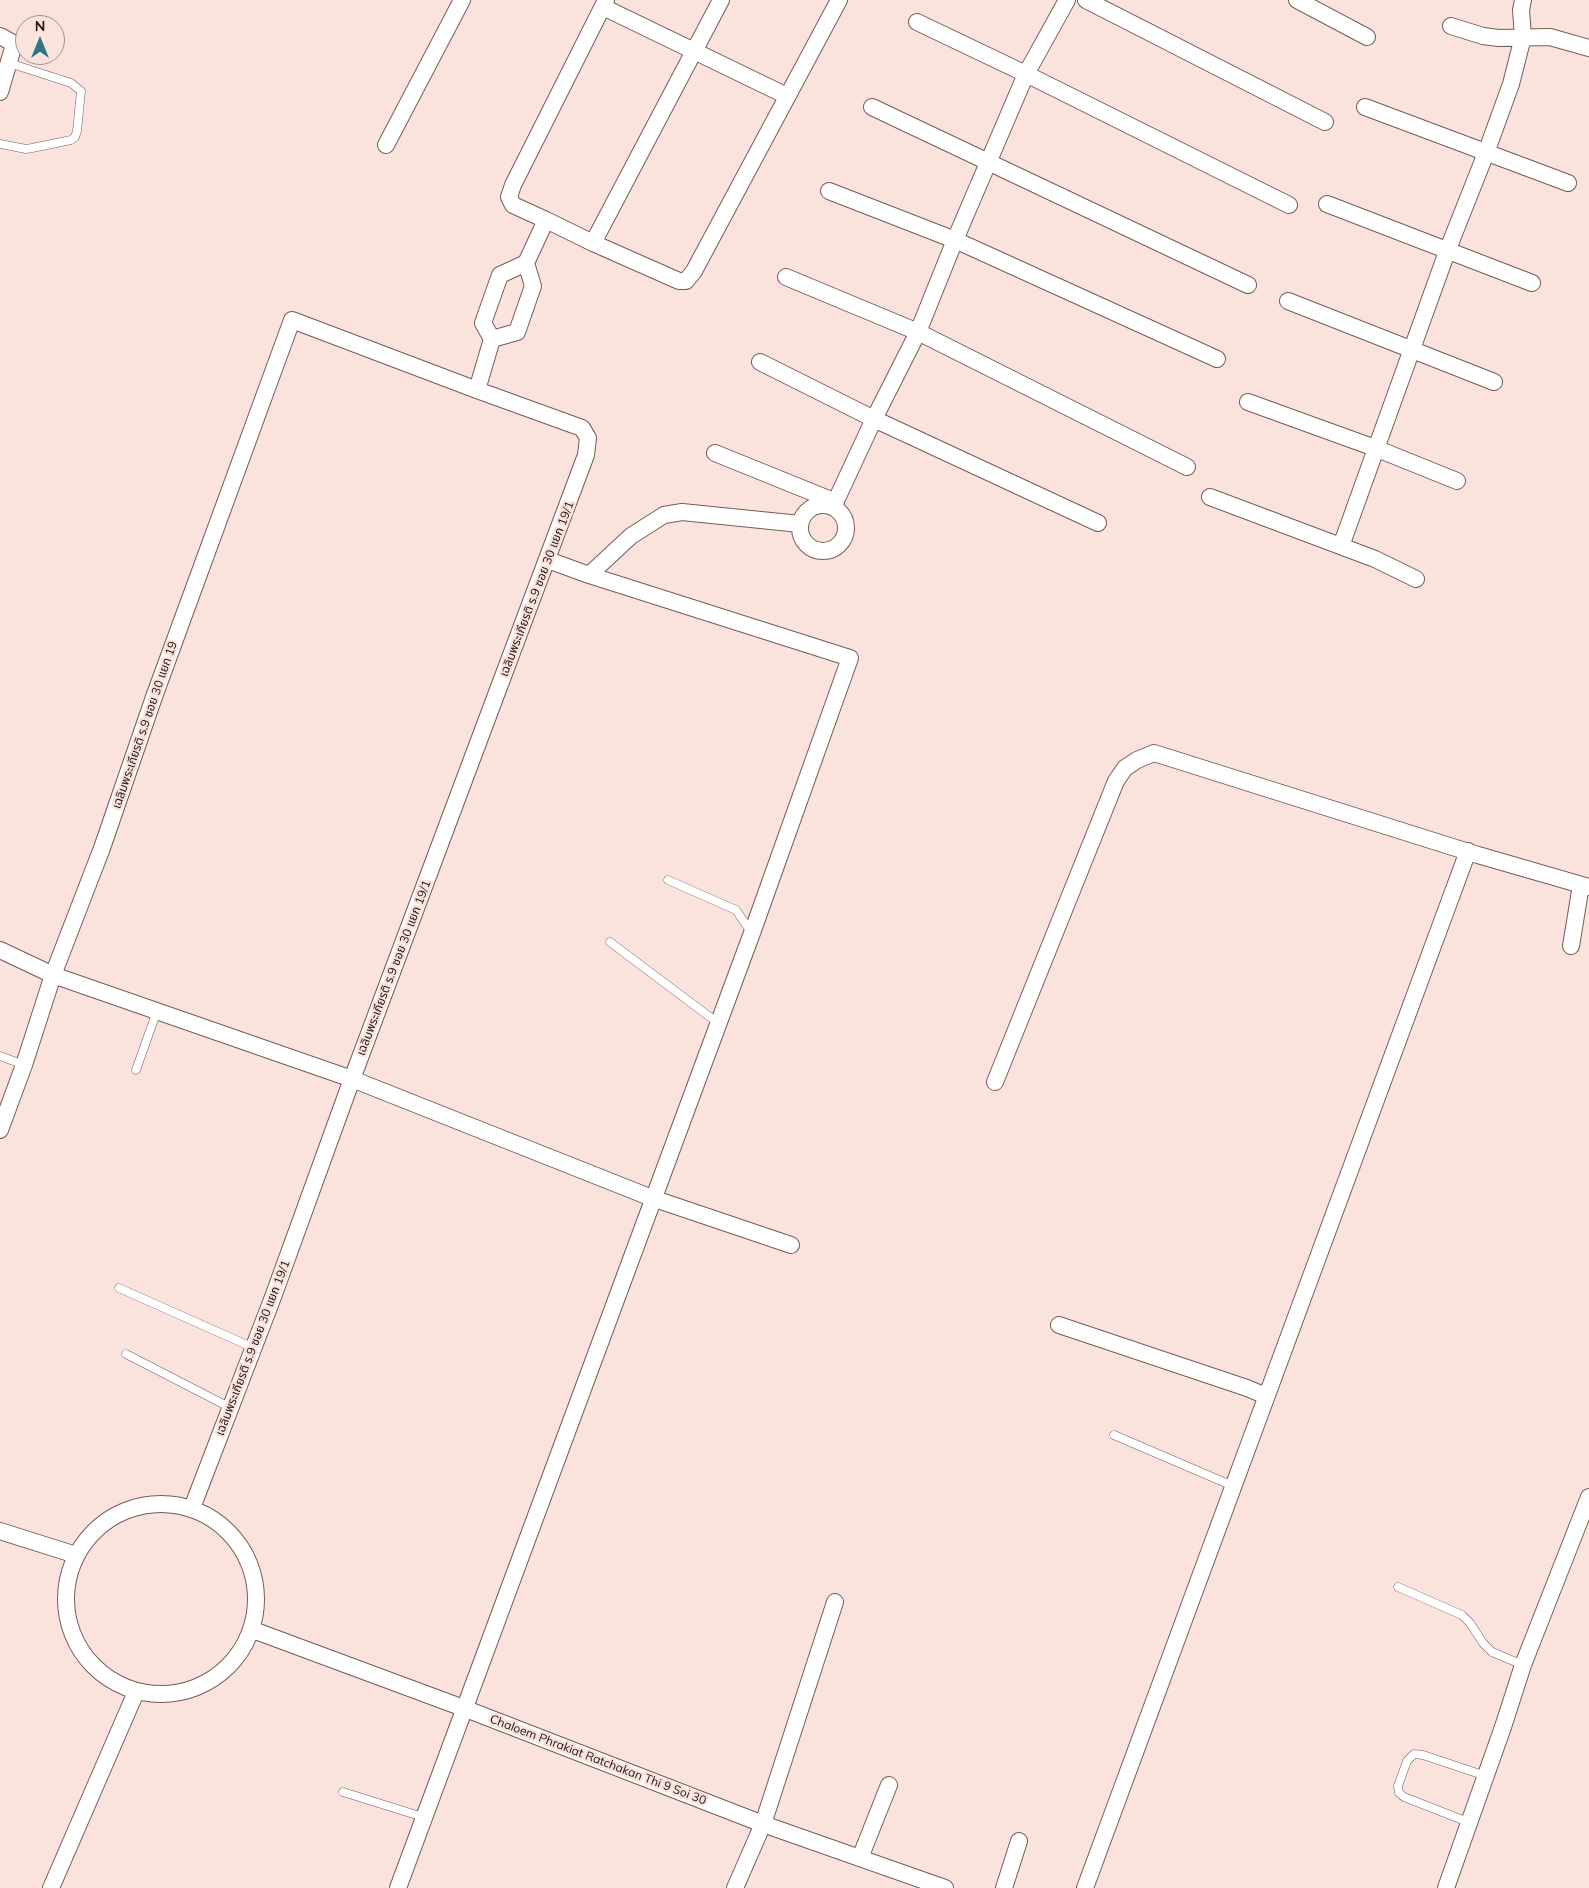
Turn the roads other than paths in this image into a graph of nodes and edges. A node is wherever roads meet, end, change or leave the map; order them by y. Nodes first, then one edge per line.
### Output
1 (462, 0) edge
2 (721, 0) edge
3 (839, 0) edge
4 (1067, 0) edge
5 (1086, 0) edge
6 (1297, 0) edge
7 (1522, 0) edge
8 (605, 3) edge
9 (917, 22) dead end
10 (1451, 26) dead end
11 (0, 36) edge
12 (1367, 37) dead end
13 (1523, 37) junction
14 (1589, 48) edge
15 (695, 52) junction
16 (8, 63) junction
17 (1026, 74) junction
18 (0, 92) edge
19 (787, 96) junction
20 (872, 107) dead end
21 (1366, 107) dead end
22 (1325, 122) dead end
23 (0, 144) edge
24 (386, 145) dead end
25 (1486, 153) junction
26 (989, 162) junction
27 (1568, 183) dead end
28 (829, 191) dead end
29 (1289, 204) dead end
30 (1328, 204) dead end
31 (546, 220) junction
32 (955, 240) junction
33 (593, 243) junction
34 (1448, 249) junction
35 (526, 263) junction
36 (786, 278) dead end
37 (1532, 283) dead end
38 (1248, 285) dead end
39 (1288, 301) dead end
40 (918, 332) junction
41 (492, 339) junction
42 (1411, 350) junction
43 (1217, 359) dead end
44 (760, 362) dead end
45 (1494, 382) dead end
46 (477, 390) junction
47 (1248, 402) dead end
48 (874, 419) junction
49 (1375, 448) junction
50 (715, 453) dead end
51 (1187, 466) dead end
52 (1458, 481) dead end
53 (1210, 498) dead end
54 (835, 505) junction
55 (1098, 523) dead end
56 (800, 524) junction
57 (1341, 546) junction
58 (548, 560) junction
59 (589, 576) junction
60 (1416, 579) dead end
61 (1468, 851) junction
62 (668, 880) dead end
63 (1585, 886) edge
64 (752, 933) junction
65 (610, 942) dead end
66 (1571, 946) dead end
67 (0, 950) edge
68 (54, 974) junction
69 (157, 1012) junction
70 (718, 1023) junction
71 (0, 1056) edge
72 (24, 1066) junction
73 (136, 1070) dead end
74 (352, 1079) junction
75 (995, 1082) dead end
76 (0, 1130) edge
77 (652, 1198) junction
78 (791, 1245) dead end
79 (119, 1288) dead end
80 (1059, 1325) dead end
81 (254, 1348) junction
82 (126, 1354) dead end
83 (1266, 1396) junction
84 (231, 1408) junction
85 (1114, 1435) dead end
86 (1233, 1486) junction
87 (1589, 1497) edge
88 (192, 1508) junction
89 (0, 1531) edge
90 (76, 1556) junction
91 (1398, 1587) dead end
92 (835, 1602) dead end
93 (253, 1630) junction
94 (1523, 1665) junction
95 (136, 1692) junction
96 (466, 1708) junction
97 (1486, 1776) junction
98 (888, 1785) dead end
99 (343, 1792) dead end
100 (423, 1816) junction
101 (1468, 1822) junction
102 (762, 1824) junction
103 (1019, 1841) dead end
104 (860, 1858) junction
105 (51, 1888) edge
106 (398, 1888) edge
107 (735, 1888) edge
108 (945, 1888) edge
109 (1004, 1888) edge
110 (1085, 1888) edge
111 (1446, 1888) edge

1 - 24 street
2 - 15 street
3 - 19 street
4 - 17 street
5 - 22 street
6 - 12 street
7 - 13 street
8 - 15 street
8 - 31 street
9 - 17 street
10 - 13 street
11 - 16 street
13 - 14 street
13 - 25 street
15 - 19 street
15 - 33 street
16 - 18 street
16 - 23 lane
17 - 26 street
17 - 29 street
19 - 33 street
20 - 26 street
21 - 25 street
25 - 27 street
25 - 34 street
26 - 32 street
26 - 38 street
28 - 32 street
30 - 34 street
31 - 33 street
31 - 35 street
32 - 40 street
32 - 43 street
34 - 37 street
34 - 42 street
35 - 41 street
35 - 41 street
36 - 40 street
39 - 42 street
40 - 48 street
40 - 51 street
41 - 46 street
42 - 45 street
42 - 49 street
44 - 48 street
46 - 58 street, เฉลิมพระเกียรติ ร.9 ซอย 30 แยก 19/1
46 - 68 street, เฉลิมพระเกียรติ ร.9 ซอย 30 แยก 19
47 - 49 street
48 - 54 street
48 - 55 street
49 - 52 street
49 - 57 street
50 - 54 street
53 - 57 street
54 - 56 street
54 - 56 street
56 - 59 street
57 - 60 street
58 - 59 street
58 - 74 street, เฉลิมพระเกียรติ ร.9 ซอย 30 แยก 19/1
59 - 64 street
61 - 63 street
61 - 75 street
61 - 83 street
62 - 64 lane
63 - 66 street
64 - 70 street
65 - 70 lane
67 - 68 street
68 - 69 street
68 - 72 street, เฉลิมพระเกียรติ ร.9 ซอย 30 แยก 19
69 - 73 lane
69 - 74 street
70 - 77 street
71 - 72 lane
72 - 76 street, เฉลิมพระเกียรติ ร.9 ซอย 30 แยก 19
74 - 77 street
74 - 81 street, เฉลิมพระเกียรติ ร.9 ซอย 30 แยก 19/1
77 - 78 street
77 - 96 street
79 - 81 lane
80 - 83 street
81 - 84 street, เฉลิมพระเกียรติ ร.9 ซอย 30 แยก 19/1
82 - 84 lane
83 - 86 street
84 - 88 street, เฉลิมพระเกียรติ ร.9 ซอย 30 แยก 19/1
85 - 86 lane
86 - 110 street
87 - 94 street
88 - 90 street
88 - 93 street
89 - 90 street
90 - 95 street
91 - 94 lane
92 - 102 street
93 - 95 street
93 - 96 street, Chaloem Phrakiat Ratchakan Thi 9 Soi 30
94 - 97 street
95 - 105 street
96 - 100 street
96 - 102 street, Chaloem Phrakiat Ratchakan Thi 9 Soi 30
97 - 101 street
97 - 101 lane
98 - 104 street
99 - 100 lane
100 - 106 street
101 - 111 street
102 - 104 street, Chaloem Phrakiat Ratchakan Thi 9 Soi 30
102 - 107 street
103 - 109 street
104 - 108 street, Chaloem Phrakiat Ratchakan Thi 9 Soi 30

